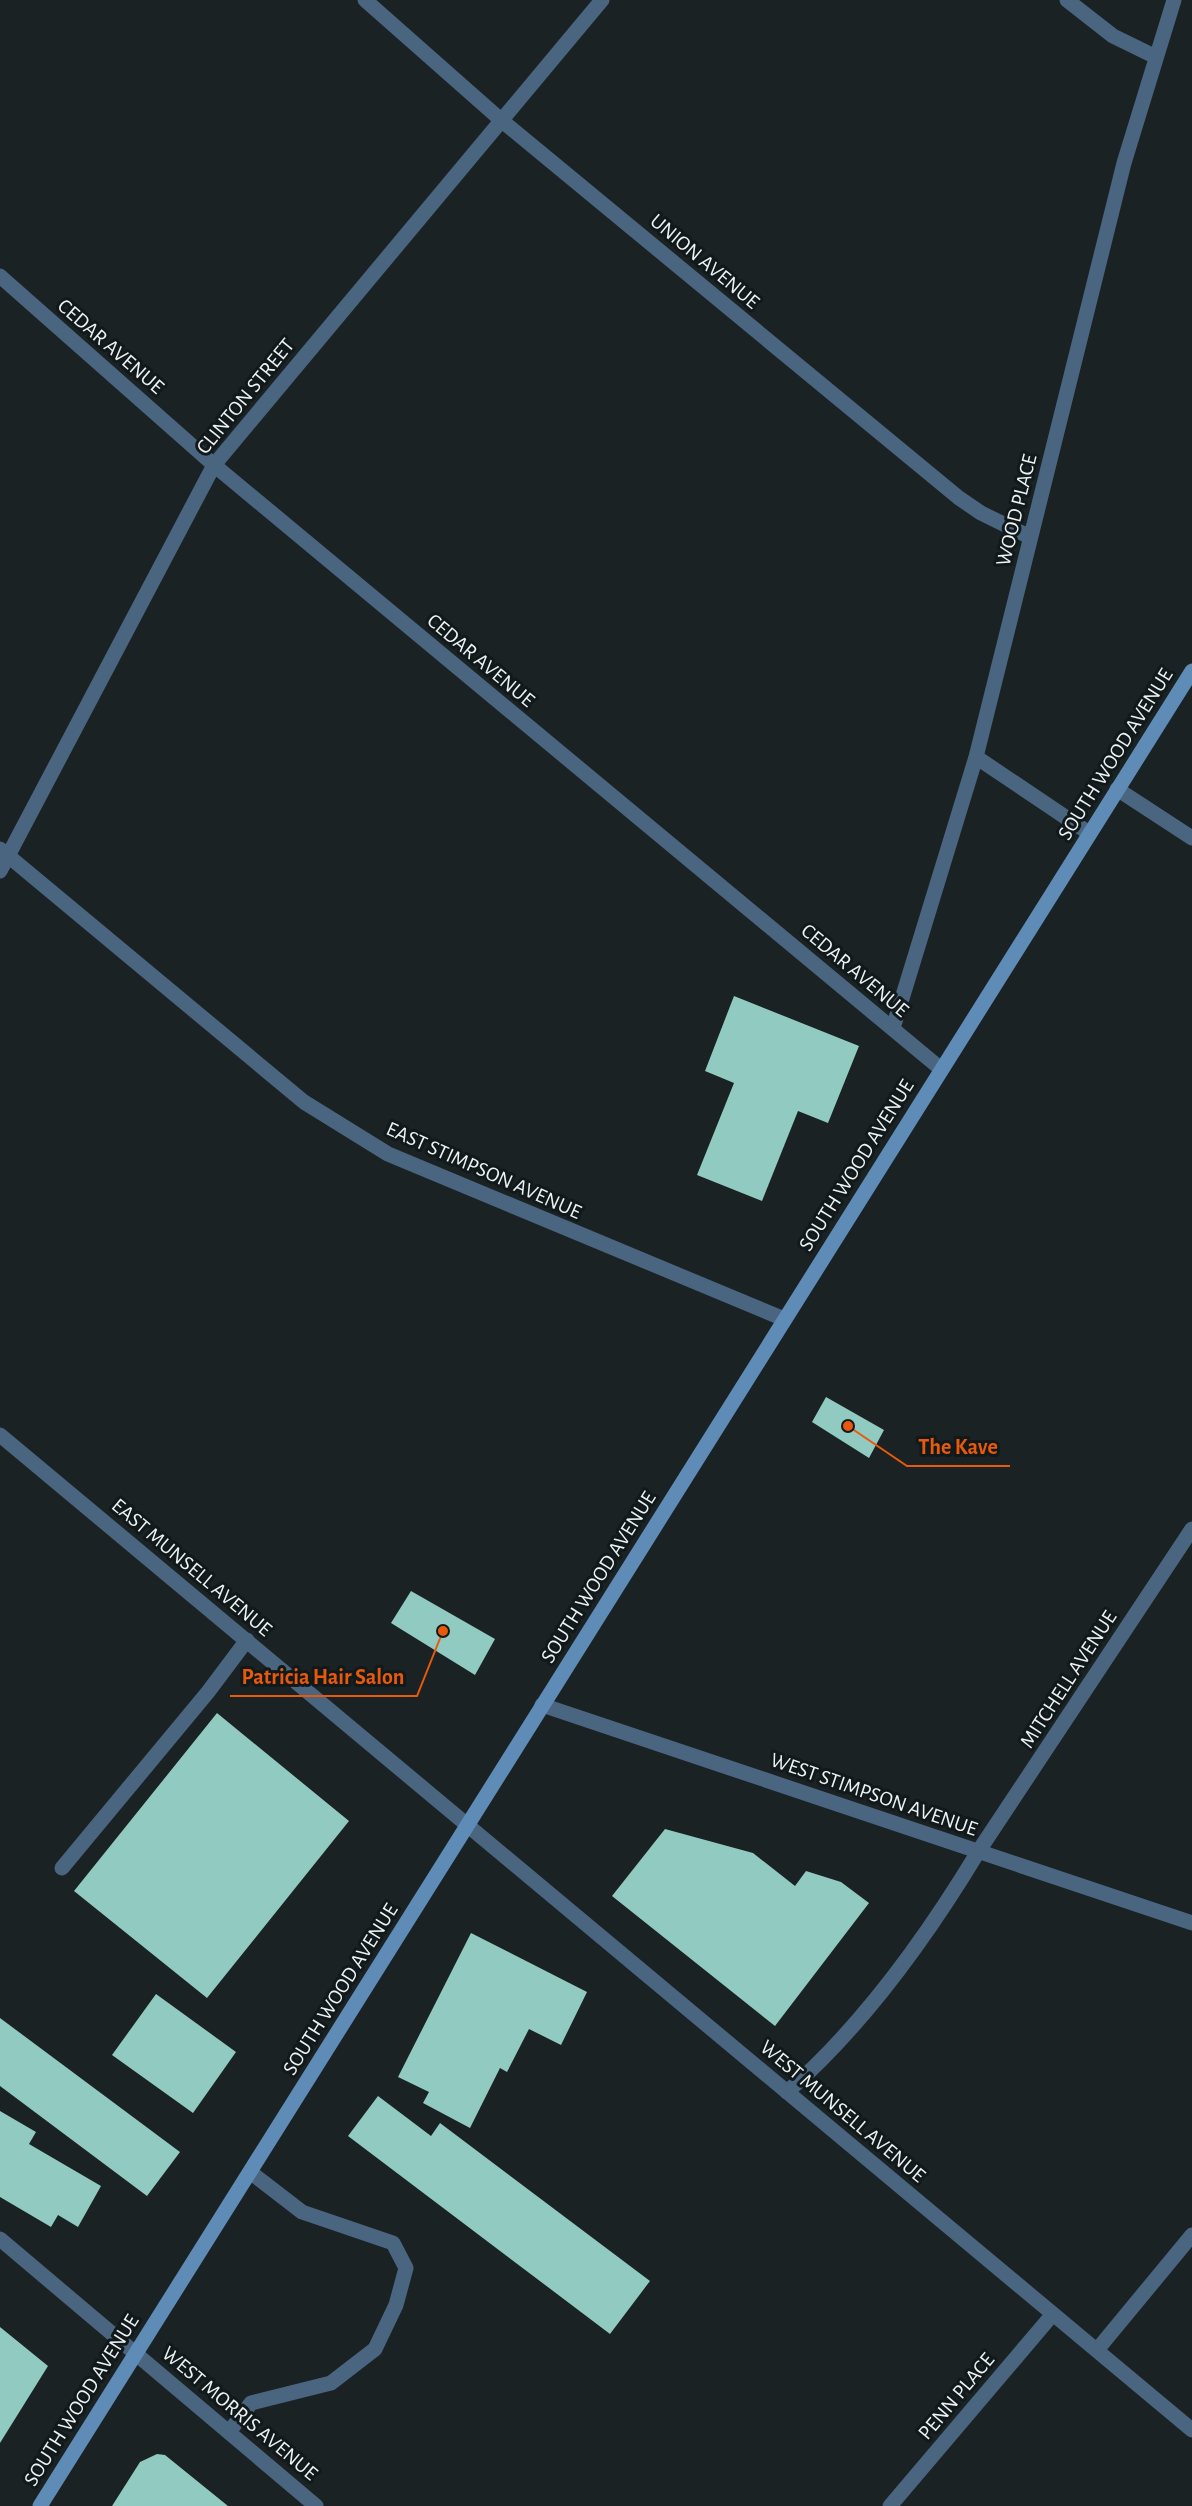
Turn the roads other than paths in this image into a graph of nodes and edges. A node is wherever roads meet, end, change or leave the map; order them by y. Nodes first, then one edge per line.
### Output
1 (365, 0) edge
2 (602, 0) edge
3 (1066, 0) edge
4 (1174, 0) edge
5 (1156, 57) junction
6 (501, 120) junction
7 (0, 276) edge
8 (214, 465) junction
9 (1030, 537) junction
10 (1192, 670) edge
11 (976, 757) junction
12 (1116, 789) junction
13 (1089, 833) junction
14 (1192, 838) edge
15 (4, 852) edge
16 (0, 871) edge
17 (893, 1028) junction
18 (941, 1069) junction
19 (785, 1317) junction
20 (0, 1435) edge
21 (1192, 1529) edge
22 (247, 1640) junction
23 (542, 1705) junction
24 (468, 1824) junction
25 (978, 1852) junction
26 (62, 1868) dead end
27 (1192, 1923) edge
28 (788, 2091) junction
29 (250, 2172) junction
30 (1192, 2235) edge
31 (0, 2239) edge
32 (1053, 2314) junction
33 (1097, 2350) junction
34 (136, 2352) junction
35 (1192, 2430) edge
36 (229, 2432) junction
37 (39, 2506) edge
38 (316, 2506) edge
39 (890, 2506) edge

1 - 6 street, UNION AVENUE
2 - 6 street, CLINTON STREET
3 - 5 street
4 - 5 street, WOOD PLACE
5 - 9 street, WOOD PLACE
6 - 8 street, CLINTON STREET
6 - 9 street, UNION AVENUE
7 - 8 street, CEDAR AVENUE
8 - 15 street, CLINTON STREET
8 - 17 street, CEDAR AVENUE
9 - 11 street, WOOD PLACE
10 - 12 main road, SOUTH WOOD AVENUE
11 - 13 street
11 - 17 street, WOOD PLACE
12 - 13 main road, SOUTH WOOD AVENUE
12 - 14 street
13 - 18 main road, SOUTH WOOD AVENUE
15 - 16 street, CLINTON STREET
15 - 19 street, EAST STIMPSON AVENUE
17 - 18 street, CEDAR AVENUE
18 - 19 main road, SOUTH WOOD AVENUE
19 - 23 main road, SOUTH WOOD AVENUE
20 - 22 street, EAST MUNSELL AVENUE
21 - 25 street, MITCHELL AVENUE
22 - 24 street, EAST MUNSELL AVENUE
22 - 26 street
23 - 24 main road, SOUTH WOOD AVENUE
23 - 25 street, WEST STIMPSON AVENUE
24 - 28 street, WEST MUNSELL AVENUE
24 - 29 main road, SOUTH WOOD AVENUE
25 - 27 street, WEST STIMPSON AVENUE
25 - 28 street, MITCHELL AVENUE
28 - 32 street, WEST MUNSELL AVENUE
29 - 34 main road, SOUTH WOOD AVENUE
29 - 36 street
30 - 33 street
31 - 34 street, WEST MORRIS AVENUE
32 - 33 street, WEST MUNSELL AVENUE
32 - 39 street, PENN PLACE
33 - 35 street, WEST MUNSELL AVENUE
34 - 36 street, WEST MORRIS AVENUE
34 - 37 main road, SOUTH WOOD AVENUE
36 - 38 street, WEST MORRIS AVENUE

